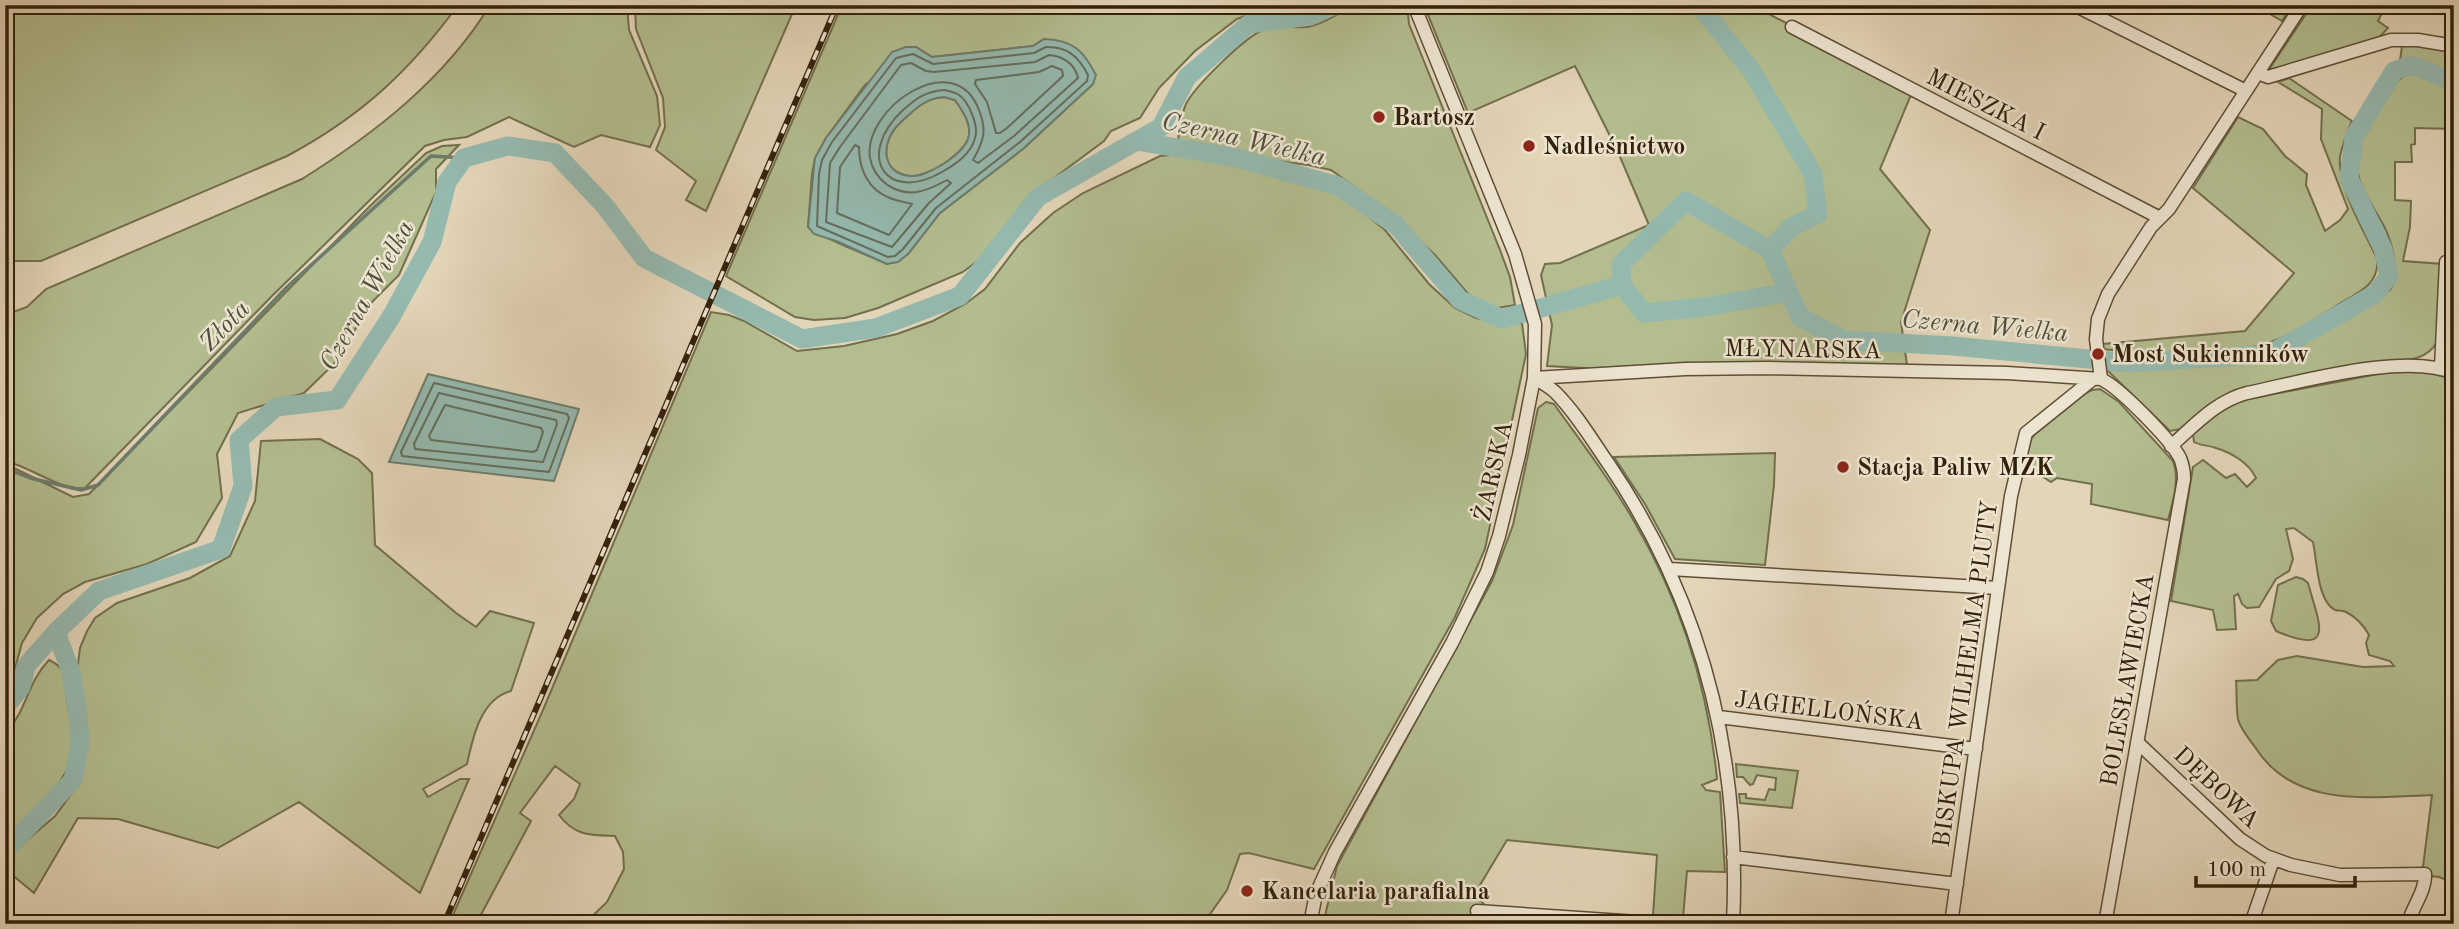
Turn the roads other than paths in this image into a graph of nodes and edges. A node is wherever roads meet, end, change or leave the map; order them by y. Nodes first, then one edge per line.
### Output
1 (1415, 5) edge
2 (2074, 5) edge
3 (2302, 5) edge
4 (1792, 27) dead end
5 (2454, 46) edge
6 (2258, 73) junction
7 (2246, 91) junction
8 (2160, 218) junction
9 (2446, 262) dead end
10 (2447, 371) edge
11 (2098, 376) junction
12 (1534, 378) junction
13 (2171, 446) junction
14 (1670, 569) junction
15 (1998, 588) junction
16 (1719, 717) junction
17 (2137, 742) junction
18 (1976, 749) junction
19 (1733, 857) junction
20 (2273, 860) junction
21 (1957, 884) junction
22 (1477, 911) dead end
23 (1310, 924) edge
24 (1667, 924) edge
25 (1733, 924) edge
26 (1951, 924) edge
27 (2105, 924) edge
28 (2250, 924) edge
29 (2408, 924) edge

1 - 12 street, ŻARSKA
2 - 7 street
3 - 6 street
4 - 8 street, MIESZKA I
5 - 6 street
6 - 7 street
7 - 8 street
8 - 11 street
9 - 10 street
10 - 13 street
11 - 12 street, MŁYNARSKA
11 - 13 street
11 - 15 street, BISKUPA WILHELMA PLUTY
12 - 14 street
12 - 23 street, ŻARSKA
13 - 17 street, BOLESŁAWIECKA
14 - 15 street
14 - 16 street
15 - 18 street, BISKUPA WILHELMA PLUTY
16 - 18 street, JAGIELLOŃSKA
16 - 19 street
17 - 20 street, DĘBOWA
17 - 27 street, BOLESŁAWIECKA
18 - 21 street, BISKUPA WILHELMA PLUTY
19 - 21 street
19 - 25 street
20 - 28 street
20 - 29 street, DĘBOWA
21 - 26 street, BISKUPA WILHELMA PLUTY
22 - 24 street

